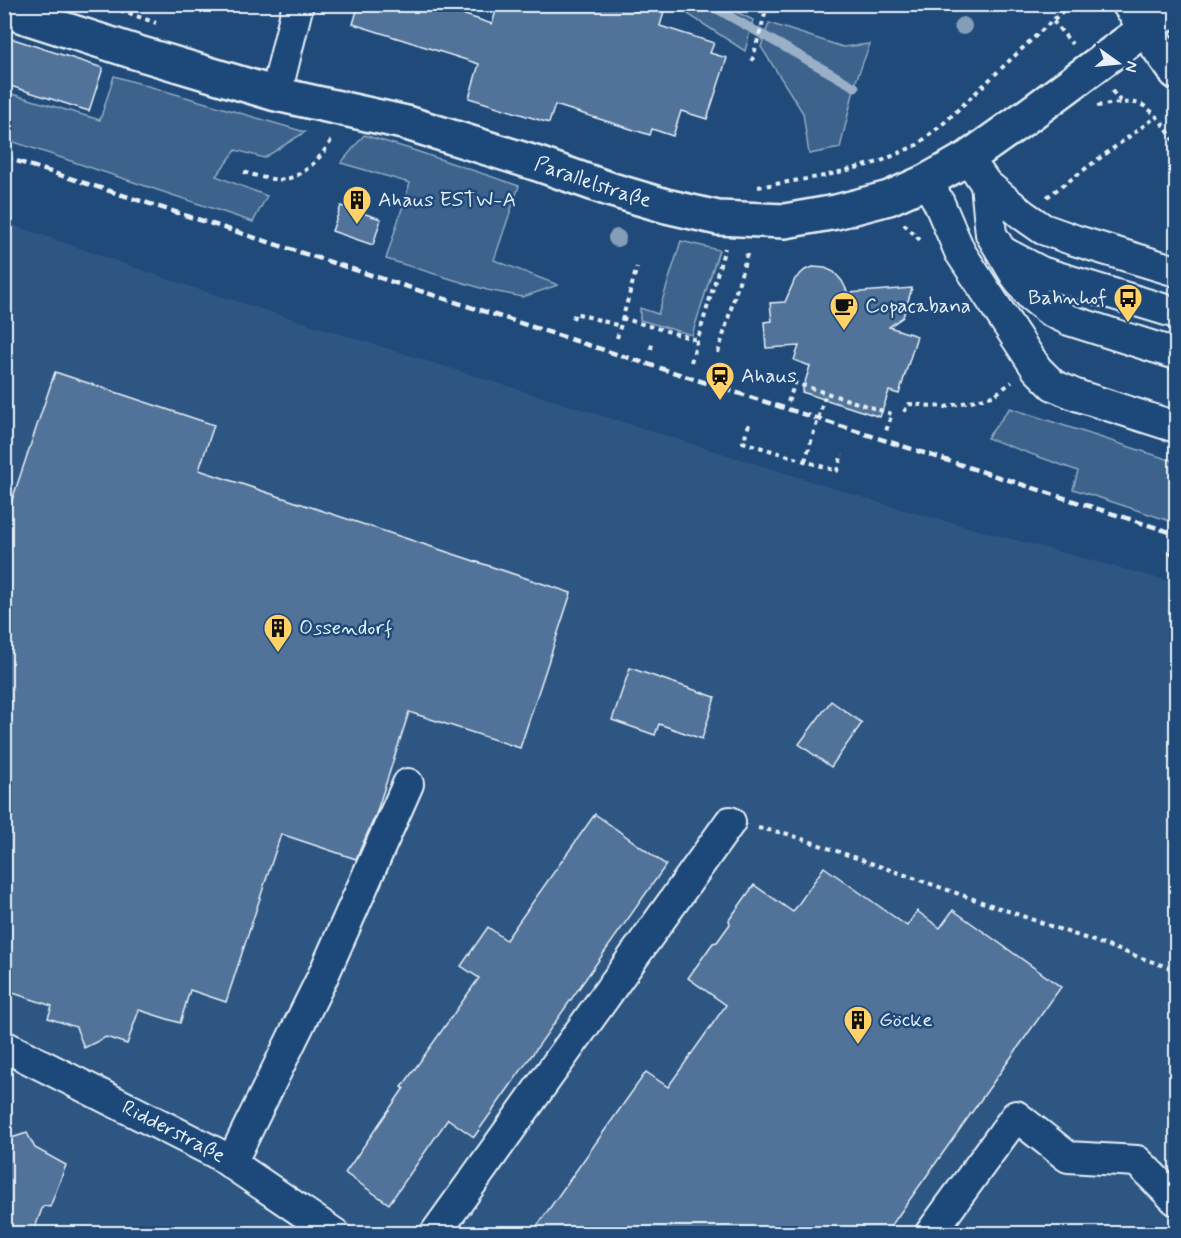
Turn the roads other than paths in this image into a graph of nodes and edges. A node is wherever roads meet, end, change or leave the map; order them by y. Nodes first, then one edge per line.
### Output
1 (298, 4) edge
2 (1176, 6) edge
3 (4, 10) edge
4 (1136, 16) edge
5 (1176, 72) edge
6 (276, 94) junction
7 (968, 158) junction
8 (927, 182) junction
9 (986, 184) junction
10 (1001, 250) junction
11 (1176, 271) edge
12 (1176, 314) edge
13 (1176, 354) edge
14 (1176, 427) edge
15 (408, 784) dead end
16 (730, 822) road end
17 (4, 1046) edge
18 (231, 1163) junction
19 (1176, 1200) edge
20 (335, 1233) edge
21 (435, 1233) edge
22 (930, 1233) edge

1 - 6 street
2 - 4 main road, Parallelstraße
3 - 6 main road, Parallelstraße
4 - 5 main road
4 - 7 main road, Parallelstraße
6 - 8 main road, Parallelstraße
7 - 8 main road, Parallelstraße
7 - 9 street
8 - 14 street
9 - 10 street
9 - 11 street
10 - 12 street
10 - 13 street
15 - 18 street
16 - 21 street
17 - 18 street, Ridderstraße
18 - 20 street, Ridderstraße
19 - 22 street

